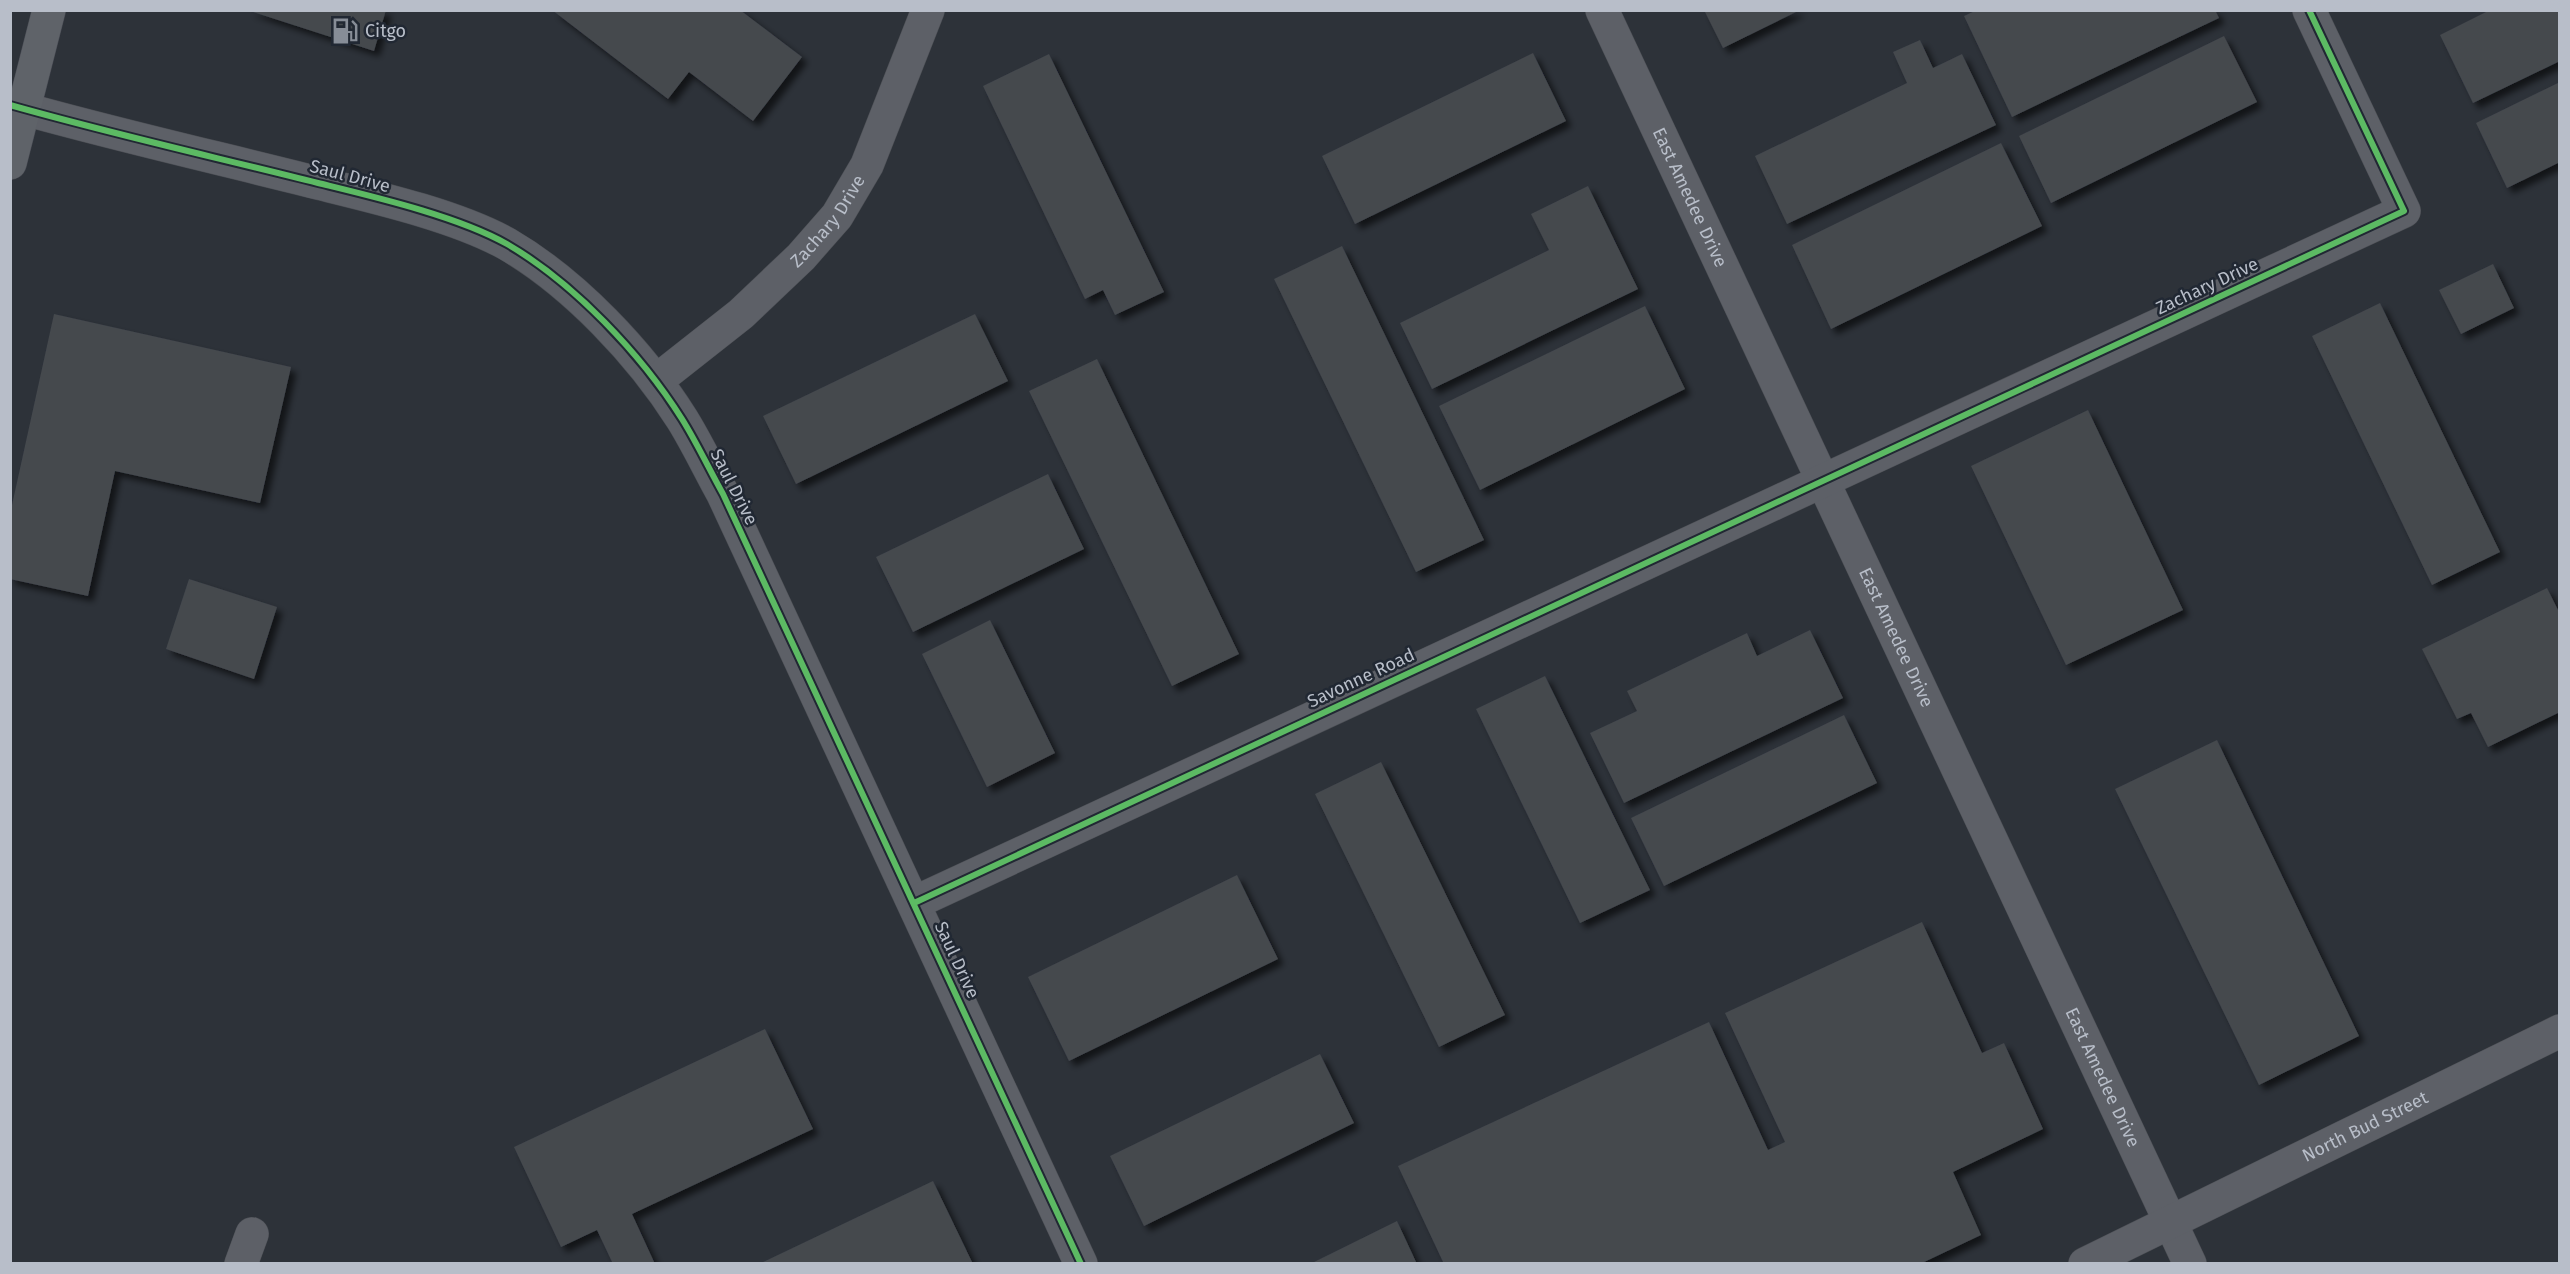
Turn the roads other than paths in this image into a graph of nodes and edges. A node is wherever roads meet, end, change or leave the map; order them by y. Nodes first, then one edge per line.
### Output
1 (49, 10) edge
2 (928, 10) edge
3 (1602, 10) edge
4 (2309, 10) edge
5 (18, 107) edge
6 (10, 163) edge
7 (656, 381) junction
8 (1821, 480) junction
9 (914, 903) junction
10 (2559, 1031) edge
11 (2170, 1222) junction
12 (1082, 1263) edge
13 (2085, 1263) edge
14 (2190, 1263) edge

1 - 5 main road
2 - 7 street, Zachary Drive
3 - 8 street, East Amedee Drive
4 - 8 street, Zachary Drive
5 - 6 main road
5 - 7 street, Saul Drive
7 - 9 street, Saul Drive
8 - 9 street, Savonne Road
8 - 11 street, East Amedee Drive
9 - 12 street, Saul Drive
10 - 11 street, North Bud Street
11 - 13 street, North Bud Street
11 - 14 street, East Amedee Drive

